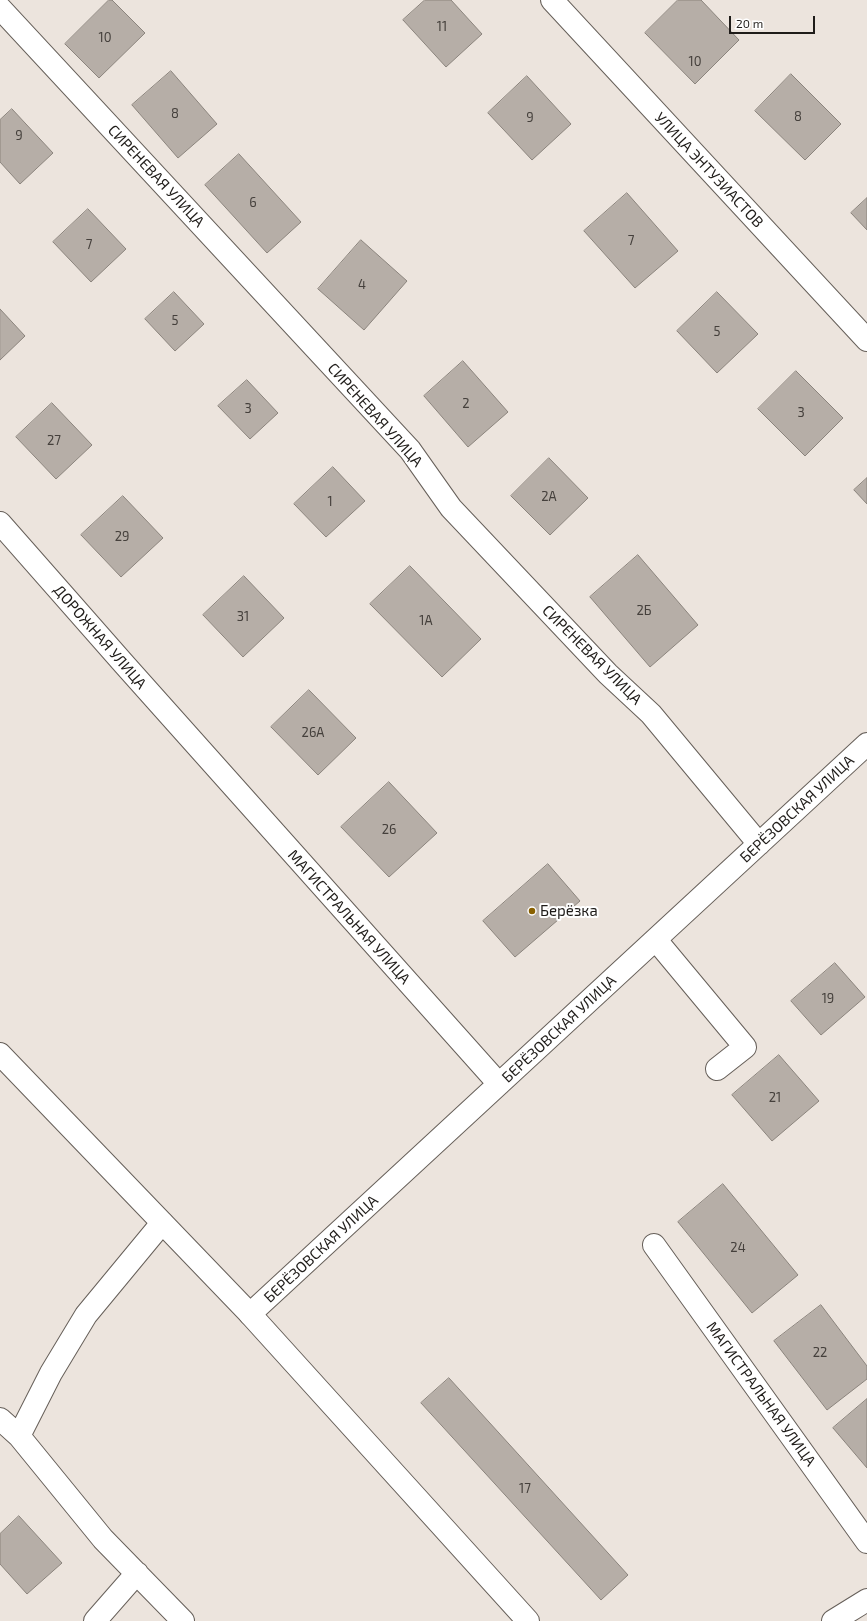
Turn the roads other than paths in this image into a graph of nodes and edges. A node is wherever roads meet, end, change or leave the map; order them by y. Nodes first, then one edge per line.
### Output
1 (552, 0) edge
2 (6, 7) edge
3 (867, 340) edge
4 (0, 523) edge
5 (867, 744) edge
6 (200, 750) joint
7 (759, 844) junction
8 (656, 940) junction
9 (0, 1054) edge
10 (717, 1069) dead end
11 (499, 1084) junction
12 (162, 1223) junction
13 (654, 1245) dead end
14 (250, 1314) junction
15 (0, 1419) edge
16 (19, 1436) junction
17 (867, 1542) edge
18 (137, 1574) junction
19 (867, 1600) edge
20 (95, 1621) edge
21 (183, 1621) edge
22 (528, 1621) edge
23 (833, 1621) edge

1 - 3 street, УЛИЦА ЭНТУЗИАСТОВ
2 - 7 street, СИРЕНЕВАЯ УЛИЦА
4 - 6 street, ДОРОЖНАЯ УЛИЦА
5 - 7 street, БЕРЁЗОВСКАЯ УЛИЦА
6 - 11 street, МАГИСТРАЛЬНАЯ УЛИЦА
7 - 8 street, БЕРЁЗОВСКАЯ УЛИЦА
8 - 10 street
8 - 11 street, БЕРЁЗОВСКАЯ УЛИЦА
9 - 12 street
11 - 14 street, БЕРЁЗОВСКАЯ УЛИЦА
12 - 14 street
12 - 16 street
13 - 17 street, МАГИСТРАЛЬНАЯ УЛИЦА
14 - 22 street
15 - 16 street
16 - 18 street
18 - 20 street
18 - 21 street
19 - 23 street

